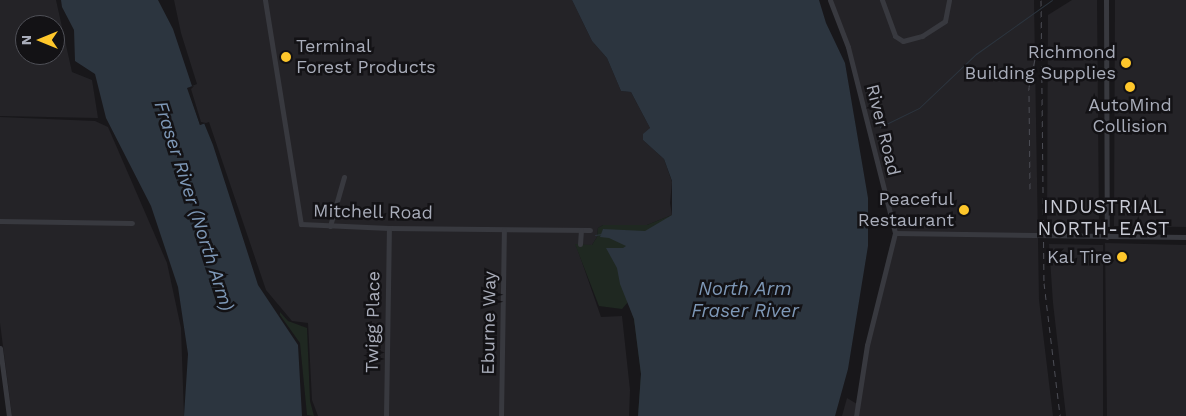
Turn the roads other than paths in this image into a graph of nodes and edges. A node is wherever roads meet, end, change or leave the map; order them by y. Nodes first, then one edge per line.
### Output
1 (266, 0) edge
2 (830, 0) edge
3 (882, 0) edge
4 (950, 0) edge
5 (1106, 0) edge
6 (344, 177) dead end
7 (0, 221) edge
8 (132, 223) dead end
9 (330, 226) junction
10 (389, 228) junction
11 (504, 230) junction
12 (580, 230) junction
13 (590, 230) dead end
14 (895, 233) junction
15 (1108, 237) junction
16 (1186, 237) edge
17 (580, 244) dead end
18 (0, 348) edge
19 (1, 369) edge
20 (9, 416) edge
21 (386, 416) edge
22 (501, 416) edge
23 (856, 416) edge

1 - 9 street, Mitchell Road
2 - 14 street, River Road
3 - 4 street
5 - 15 street
6 - 9 street
7 - 8 street
9 - 10 street, Mitchell Road
10 - 11 street, Mitchell Road
10 - 21 street, Twigg Place
11 - 12 street, Mitchell Road
11 - 22 street, Eburne Way
12 - 13 street, Mitchell Road
12 - 17 street
14 - 15 street
14 - 23 street, River Road
15 - 16 street
18 - 19 street
19 - 20 street

